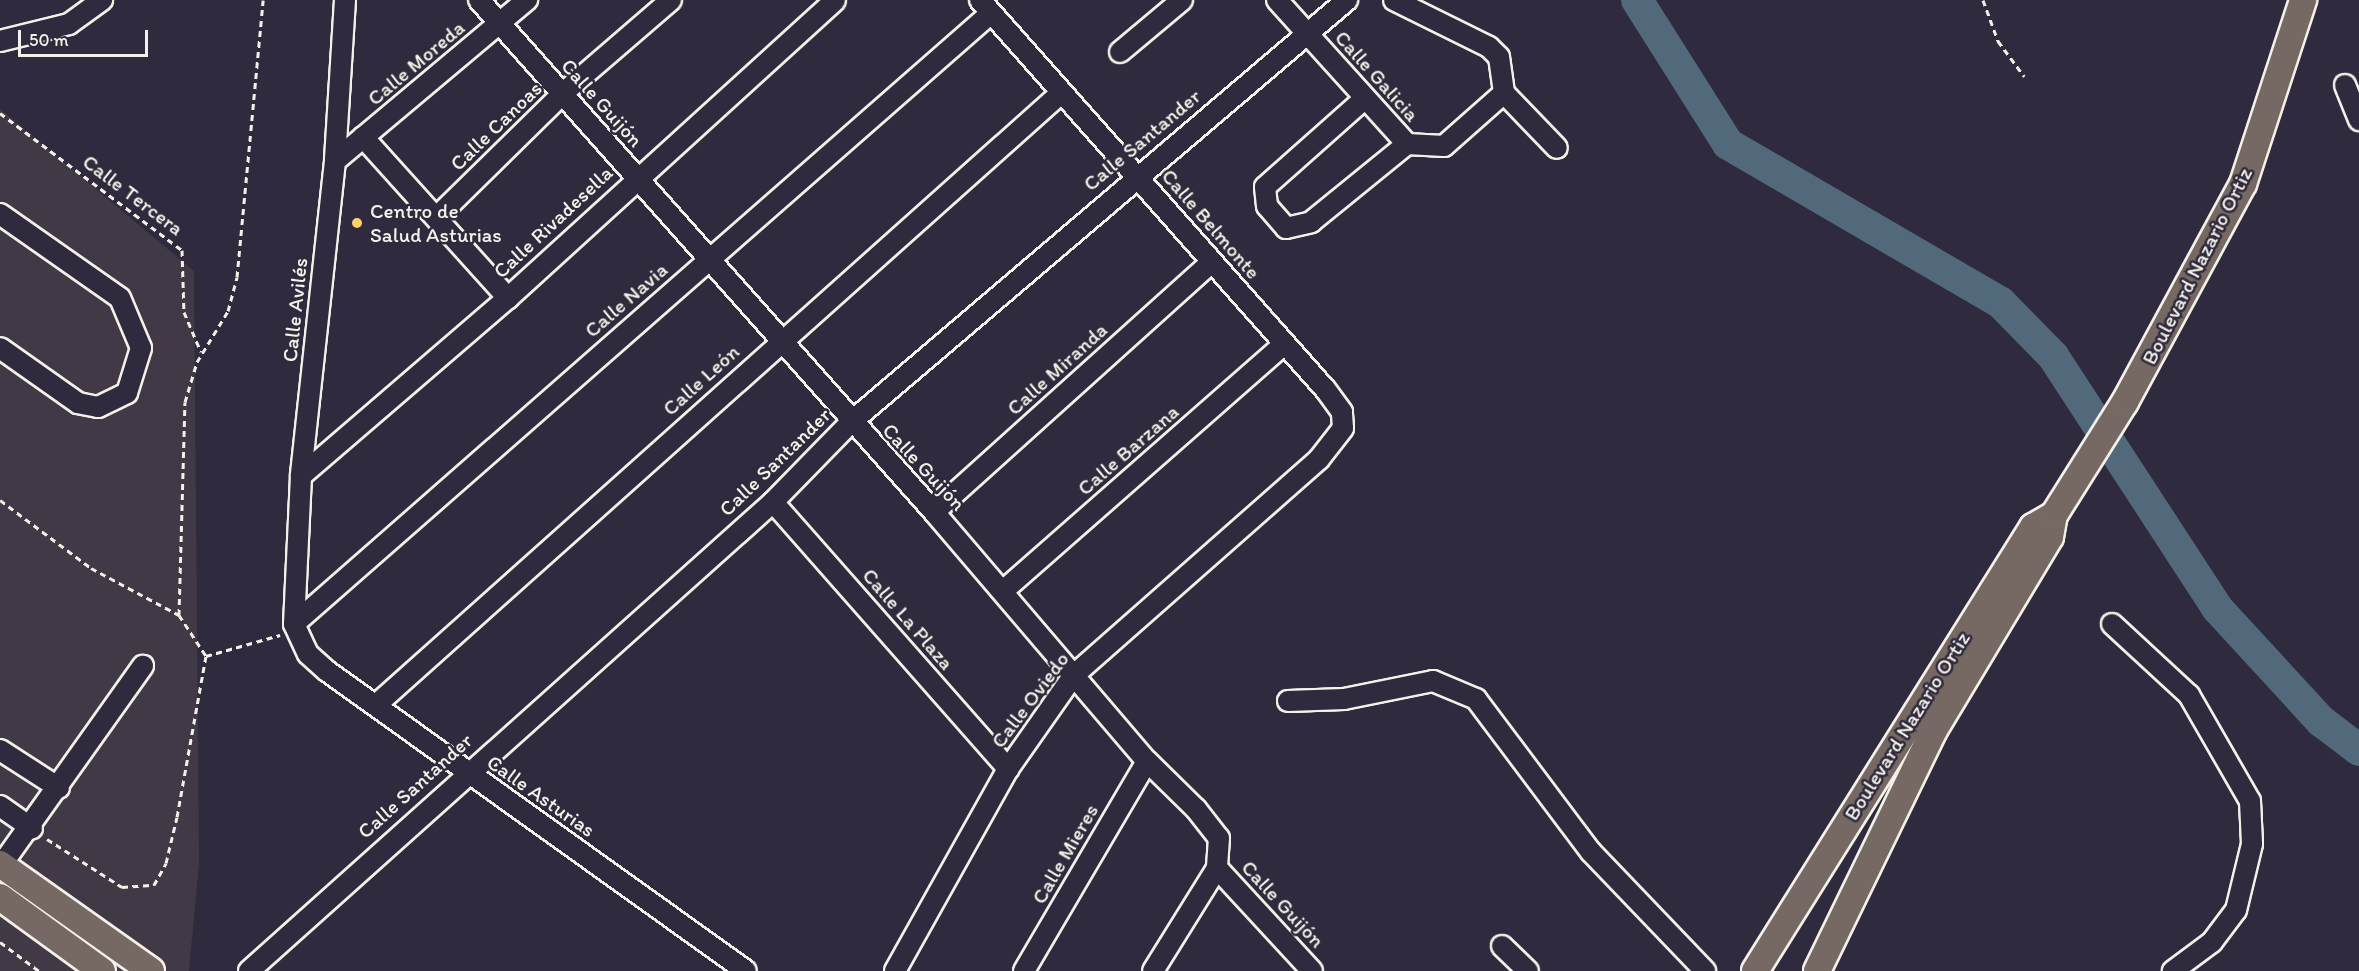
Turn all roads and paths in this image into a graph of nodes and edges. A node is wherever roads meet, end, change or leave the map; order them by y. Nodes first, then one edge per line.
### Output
1 (102, 0) edge
2 (263, 0) edge
3 (345, 0) edge
4 (479, 0) edge
5 (527, 0) edge
6 (671, 0) edge
7 (835, 0) edge
8 (1182, 0) edge
9 (1277, 0) edge
10 (1347, 0) edge
11 (1394, 0) edge
12 (1983, 0) edge
13 (2303, 0) edge
14 (986, 6) edge
15 (499, 24) junction
16 (1307, 34) junction
17 (0, 41) edge
18 (1120, 52) dead end
19 (2024, 76) dead end
20 (2345, 85) dead end
21 (1061, 93) junction
22 (1504, 93) junction
23 (562, 94) junction
24 (1363, 100) junction
25 (0, 113) edge
26 (2359, 120) edge
27 (363, 137) junction
28 (1407, 144) junction
29 (1557, 148) dead end
30 (335, 161) junction
31 (1136, 175) junction
32 (637, 177) junction
33 (0, 214) edge
34 (437, 217) junction
35 (708, 261) junction
36 (1212, 262) junction
37 (508, 298) junction
38 (779, 342) junction
39 (1284, 344) junction
40 (0, 348) edge
41 (201, 352) junction
42 (850, 423) junction
43 (1319, 459) joint
44 (301, 476) junction
45 (0, 500) edge
46 (773, 502) junction
47 (934, 512) junction
48 (2054, 515) junction
49 (1004, 591) junction
50 (179, 615) junction
51 (294, 624) junction
52 (2112, 624) dead end
53 (206, 656) junction
54 (143, 666) dead end
55 (1073, 676) junction
56 (1288, 701) dead end
57 (376, 705) junction
58 (0, 750) edge
59 (1147, 761) junction
60 (1008, 769) junction
61 (466, 772) junction
62 (59, 788) junction
63 (0, 806) edge
64 (32, 828) junction
65 (1, 865) edge
66 (1217, 868) junction
67 (0, 897) edge
68 (0, 942) edge
69 (1502, 946) dead end
70 (1770, 947) junction
71 (86, 966) edge
72 (1310, 970) edge
73 (39, 971) edge
74 (151, 971) edge
75 (249, 971) edge
76 (746, 971) edge
77 (895, 971) edge
78 (1024, 971) edge
79 (1153, 971) edge
80 (1528, 971) edge
81 (1705, 971) edge
82 (1755, 971) edge
83 (1760, 971) edge
84 (1817, 971) edge
85 (2173, 971) edge

1 - 17 street
2 - 41 path
3 - 30 street, Calle Avilés
4 - 15 street, Calle Guijón
5 - 15 street, Calle Moreda
6 - 23 street, Calle Canoas
7 - 32 street, Calle Rivadesella
8 - 18 street
9 - 16 street, Calle Galicia
10 - 16 street, Calle Santander
11 - 22 street
12 - 19 path
13 - 48 main road, Boulevard Nazario Ortiz
14 - 21 street, Calle Belmonte
14 - 35 street, Calle Navia
15 - 23 street, Calle Guijón
15 - 27 street, Calle Moreda
16 - 24 street, Calle Galicia
16 - 31 street, Calle Santander
20 - 26 street
21 - 31 street, Calle Belmonte
21 - 38 street, Calle León
22 - 28 street, Calle Galicia
22 - 29 street
23 - 32 street, Calle Guijón
23 - 34 street, Calle Canoas
24 - 28 street, Calle Galicia
24 - 28 street
25 - 41 path, Calle Tercera
27 - 30 street, Calle Moreda
27 - 34 street
30 - 44 street, Calle Avilés
31 - 36 street, Calle Belmonte
31 - 42 street, Calle Santander
32 - 35 street, Calle Guijón
32 - 37 street, Calle Rivadesella
33 - 40 street
34 - 37 street
35 - 38 street, Calle Guijón
35 - 51 street, Calle Navia
36 - 39 street, Calle Belmonte
36 - 47 street, Calle Miranda
37 - 44 street, Calle Rivadesella
38 - 42 street, Calle Guijón
38 - 57 street, Calle León
39 - 43 street, Calle Belmonte
39 - 49 street, Calle Barzana
41 - 50 path
42 - 46 street, Calle Santander
42 - 47 street, Calle Guijón
43 - 55 street, Calle Oviedo
44 - 51 street, Calle Avilés
45 - 50 path
46 - 60 street, Calle La Plaza
46 - 61 street, Calle Santander
47 - 49 street, Calle Guijón
48 - 70 main road, Boulevard Nazario Ortiz
48 - 84 main road, Boulevard Nazario Ortiz
49 - 55 street, Calle Guijón
50 - 53 path
51 - 53 path
51 - 57 street, Calle Asturias
52 - 85 street
53 - 64 path
54 - 62 street
55 - 59 street, Calle Guijón
55 - 60 street, Calle Oviedo
56 - 81 street
57 - 61 street, Calle Asturias
58 - 62 street
59 - 66 street, Calle Guijón
59 - 78 street, Calle Mieres
60 - 77 street, Calle Oviedo
61 - 75 street, Calle Santander
61 - 76 street, Calle Asturias
62 - 64 street
63 - 64 street
64 - 65 street
65 - 74 main road
66 - 72 street, Calle Guijón
66 - 79 street
67 - 71 main road
68 - 73 path
69 - 80 street
70 - 82 main road, Boulevard Nazario Ortiz
70 - 83 main road, Boulevard Nazario Ortiz

